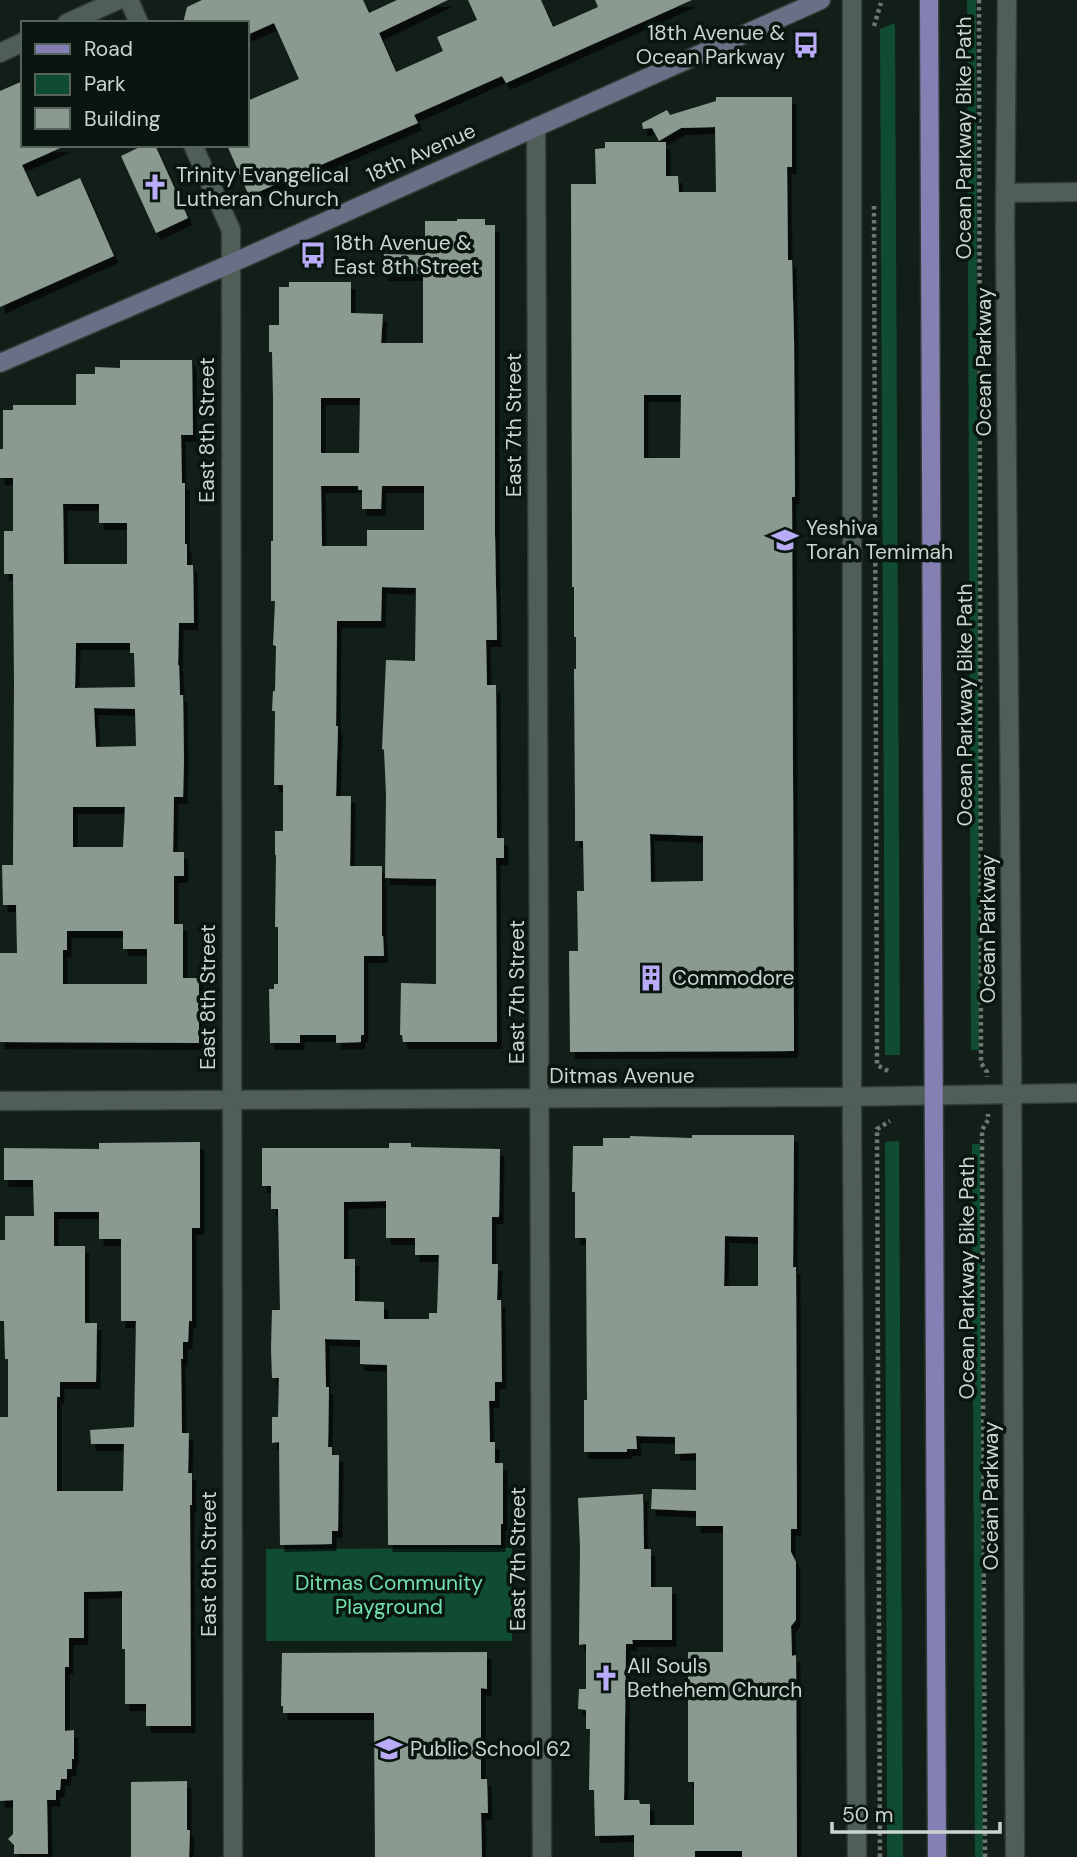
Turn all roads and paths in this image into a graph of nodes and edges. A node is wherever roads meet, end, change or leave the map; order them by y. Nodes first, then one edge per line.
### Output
1 (118, 0) edge
2 (129, 0) edge
3 (821, 0) edge
4 (852, 0) edge
5 (929, 0) edge
6 (979, 0) edge
7 (1007, 0) edge
8 (881, 4) dead end
9 (71, 21) edge
10 (138, 21) edge
11 (874, 36) dead end
12 (21, 44) edge
13 (0, 52) edge
14 (536, 127) junction
15 (194, 147) edge
16 (1077, 192) edge
17 (1005, 193) junction
18 (874, 203) dead end
19 (230, 264) junction
20 (0, 363) edge
21 (888, 1071) dead end
22 (987, 1072) dead end
23 (1012, 1093) junction
24 (1077, 1093) edge
25 (933, 1095) junction
26 (852, 1097) junction
27 (540, 1099) junction
28 (231, 1100) junction
29 (0, 1101) edge
30 (988, 1119) dead end
31 (890, 1121) dead end
32 (233, 1857) edge
33 (542, 1857) edge
34 (857, 1857) edge
35 (880, 1857) edge
36 (937, 1857) edge
37 (985, 1857) edge
38 (1015, 1857) edge

1 - 9 street
2 - 10 street
3 - 14 street, 18th Avenue
4 - 26 street
5 - 25 main road
6 - 22 path, Ocean Parkway Bike Path
7 - 17 street, Ocean Parkway
8 - 11 path
12 - 13 street
14 - 19 street, 18th Avenue
14 - 27 street, East 7th Street
15 - 19 street, East 8th Street
16 - 17 street
17 - 23 street, Ocean Parkway
18 - 21 path
19 - 20 street, 18th Avenue
19 - 28 street, East 8th Street
23 - 24 street, Ditmas Avenue
23 - 25 street, Ditmas Avenue
23 - 38 street, Ocean Parkway
25 - 26 street, Ditmas Avenue
25 - 36 main road
26 - 27 street, Ditmas Avenue
26 - 34 street
27 - 28 street, Ditmas Avenue
27 - 33 street, East 7th Street
28 - 29 street, Ditmas Avenue
28 - 32 street, East 8th Street
30 - 37 path, Ocean Parkway Bike Path
31 - 35 path

